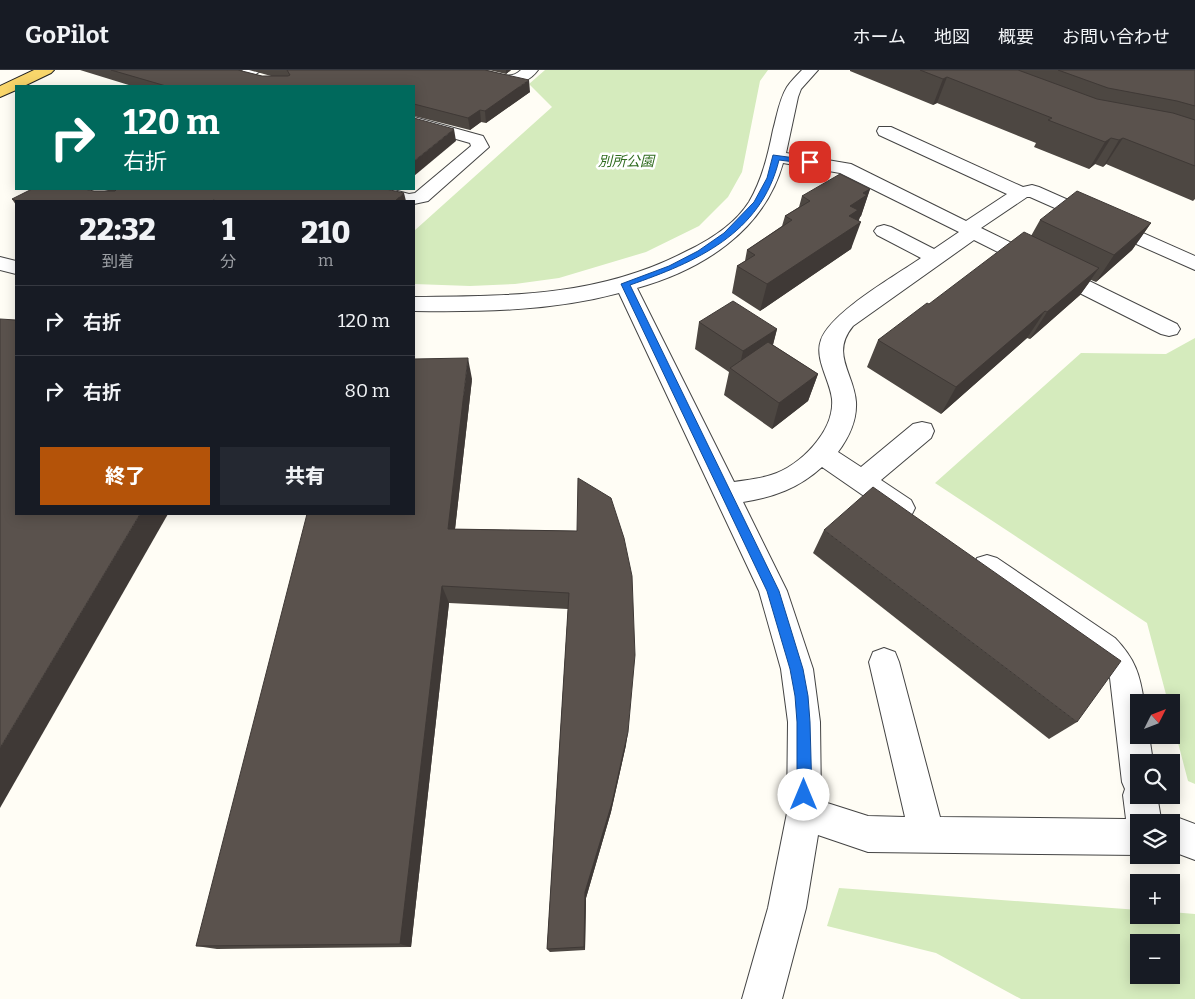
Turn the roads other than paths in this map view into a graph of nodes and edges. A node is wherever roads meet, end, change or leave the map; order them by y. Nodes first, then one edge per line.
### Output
1 (46, 70) edge
2 (464, 70) edge
3 (530, 70) edge
4 (810, 70) edge
5 (250, 73) edge
6 (268, 82) edge
7 (229, 85) edge
8 (0, 92) edge
9 (415, 122) edge
10 (885, 131) dead end
11 (776, 157) junction
12 (374, 190) edge
13 (1021, 192) junction
14 (408, 200) edge
15 (408, 200) edge
16 (970, 230) junction
17 (884, 231) dead end
18 (936, 258) junction
19 (0, 263) edge
20 (1195, 264) edge
21 (15, 268) edge
22 (625, 284) junction
23 (415, 304) edge
24 (1169, 329) dead end
25 (922, 431) dead end
26 (822, 454) junction
27 (862, 481) junction
28 (727, 494) junction
29 (926, 525) edge
30 (967, 553) edge
31 (884, 662) dead end
32 (1135, 754) edge
33 (804, 813) junction
34 (1130, 823) edge
35 (926, 835) junction
36 (1180, 836) edge
37 (1195, 842) edge
38 (762, 999) edge

1 - 8 main road
2 - 3 street
4 - 11 street
5 - 6 street
5 - 7 street
9 - 15 street
10 - 13 street
11 - 16 street
11 - 22 street
12 - 14 street
13 - 16 street
13 - 20 street
16 - 18 street
16 - 24 street
17 - 18 street
18 - 26 street
19 - 21 street
22 - 23 street
22 - 28 street
25 - 27 street
26 - 27 street
26 - 28 street
27 - 29 street
28 - 33 street
30 - 32 street
31 - 35 street
33 - 35 street
33 - 38 street
34 - 35 street
36 - 37 street

